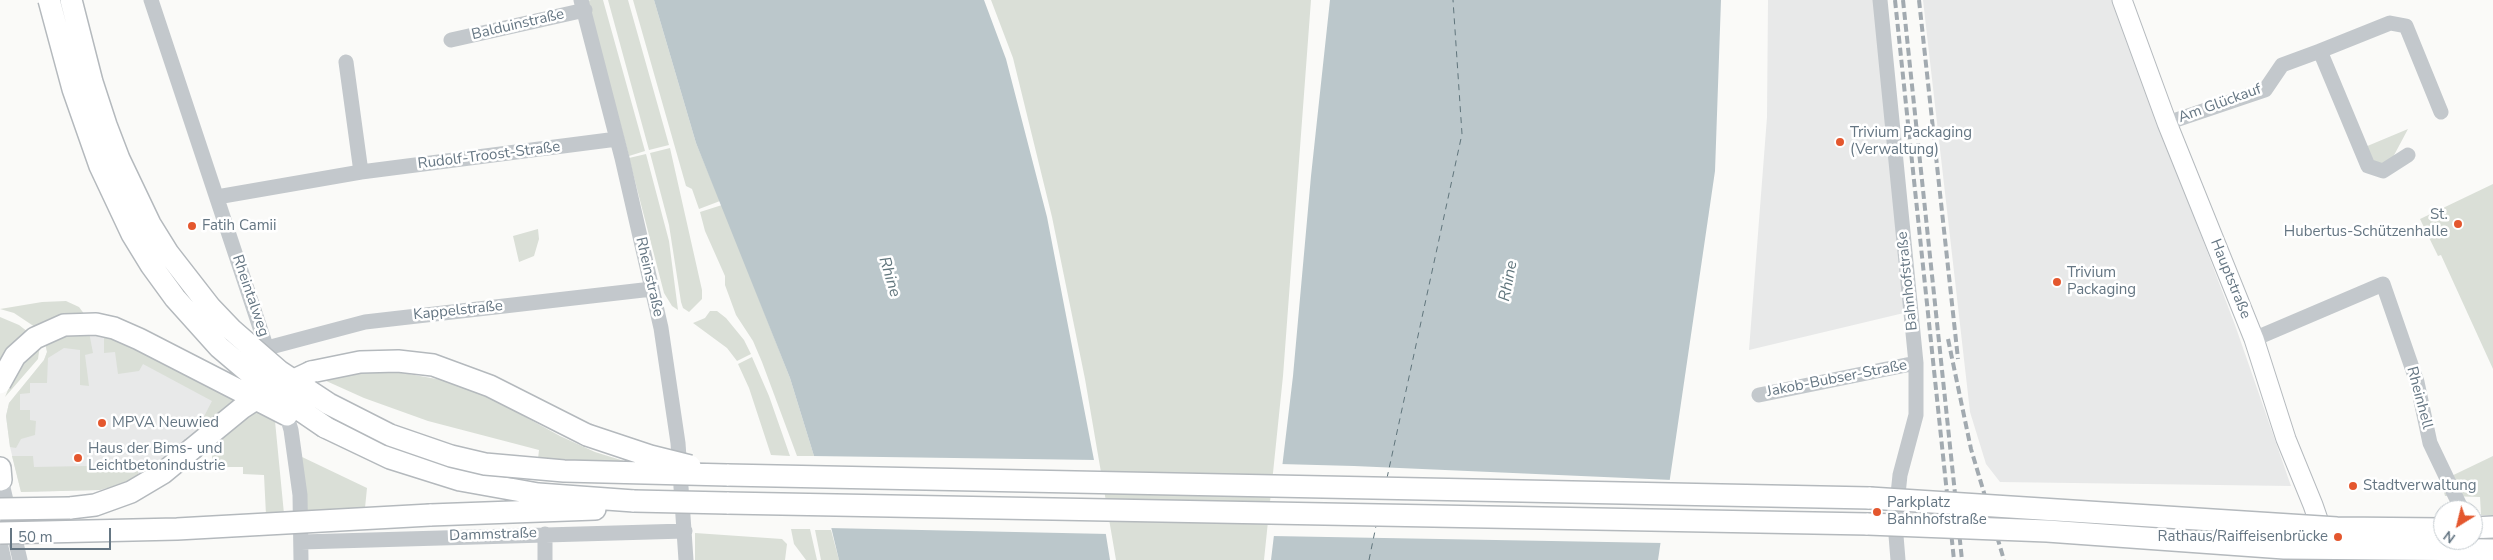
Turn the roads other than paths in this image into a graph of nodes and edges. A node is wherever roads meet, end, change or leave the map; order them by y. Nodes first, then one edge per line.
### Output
1 (49, 0) edge
2 (71, 0) edge
3 (151, 0) edge
4 (1880, 0) edge
5 (2122, 0) edge
6 (583, 5) edge
7 (451, 40) dead end
8 (2320, 51) junction
9 (346, 62) dead end
10 (2442, 112) dead end
11 (2167, 123) junction
12 (617, 139) junction
13 (2408, 156) dead end
14 (361, 172) junction
15 (217, 197) junction
16 (652, 289) junction
17 (2254, 339) junction
18 (267, 348) junction
19 (1916, 363) junction
20 (0, 383) edge
21 (1759, 395) dead end
22 (326, 427) junction
23 (0, 474) edge
24 (727, 475) junction
25 (2457, 500) edge
26 (634, 501) junction
27 (0, 509) edge
28 (2433, 529) edge
29 (686, 531) junction
30 (546, 534) junction
31 (301, 542) junction
32 (1, 546) edge
33 (2493, 550) edge
34 (18, 553) edge
35 (301, 560) edge
36 (545, 560) edge
37 (686, 560) edge
38 (1898, 560) edge
39 (2332, 560) edge

1 - 22 highway, bridge
2 - 24 highway, bridge
3 - 15 street, Rheintalweg
4 - 19 street, Bahnhofstraße
5 - 11 main road, Hauptstraße
6 - 7 street, Balduinstraße
6 - 12 street, Rheinstraße
8 - 10 street, Am Glückauf
8 - 11 street, Am Glückauf
8 - 13 street
9 - 14 street
11 - 17 main road, Hauptstraße
12 - 14 street, Rudolf-Troost-Straße
12 - 16 street, Rheinstraße
14 - 15 street, Rudolf-Troost-Straße
15 - 18 street, Rheintalweg
16 - 18 street, Kappelstraße
16 - 29 street, Rheinstraße
17 - 25 street, Rheinhell
17 - 39 main road, Hauptstraße
18 - 31 street, Rheintalweg
19 - 21 street, Jakob-Bubser-Straße
19 - 38 street, Bahnhofstraße
20 - 22 highway, bridge
22 - 26 highway
23 - 34 street
24 - 27 highway, bridge
24 - 28 highway, bridge
26 - 32 highway, bridge
26 - 33 highway, bridge
29 - 30 street, Dammstraße
29 - 37 street, Rheinstraße
30 - 31 street, Dammstraße
30 - 36 street
31 - 35 street, Rheintalweg

